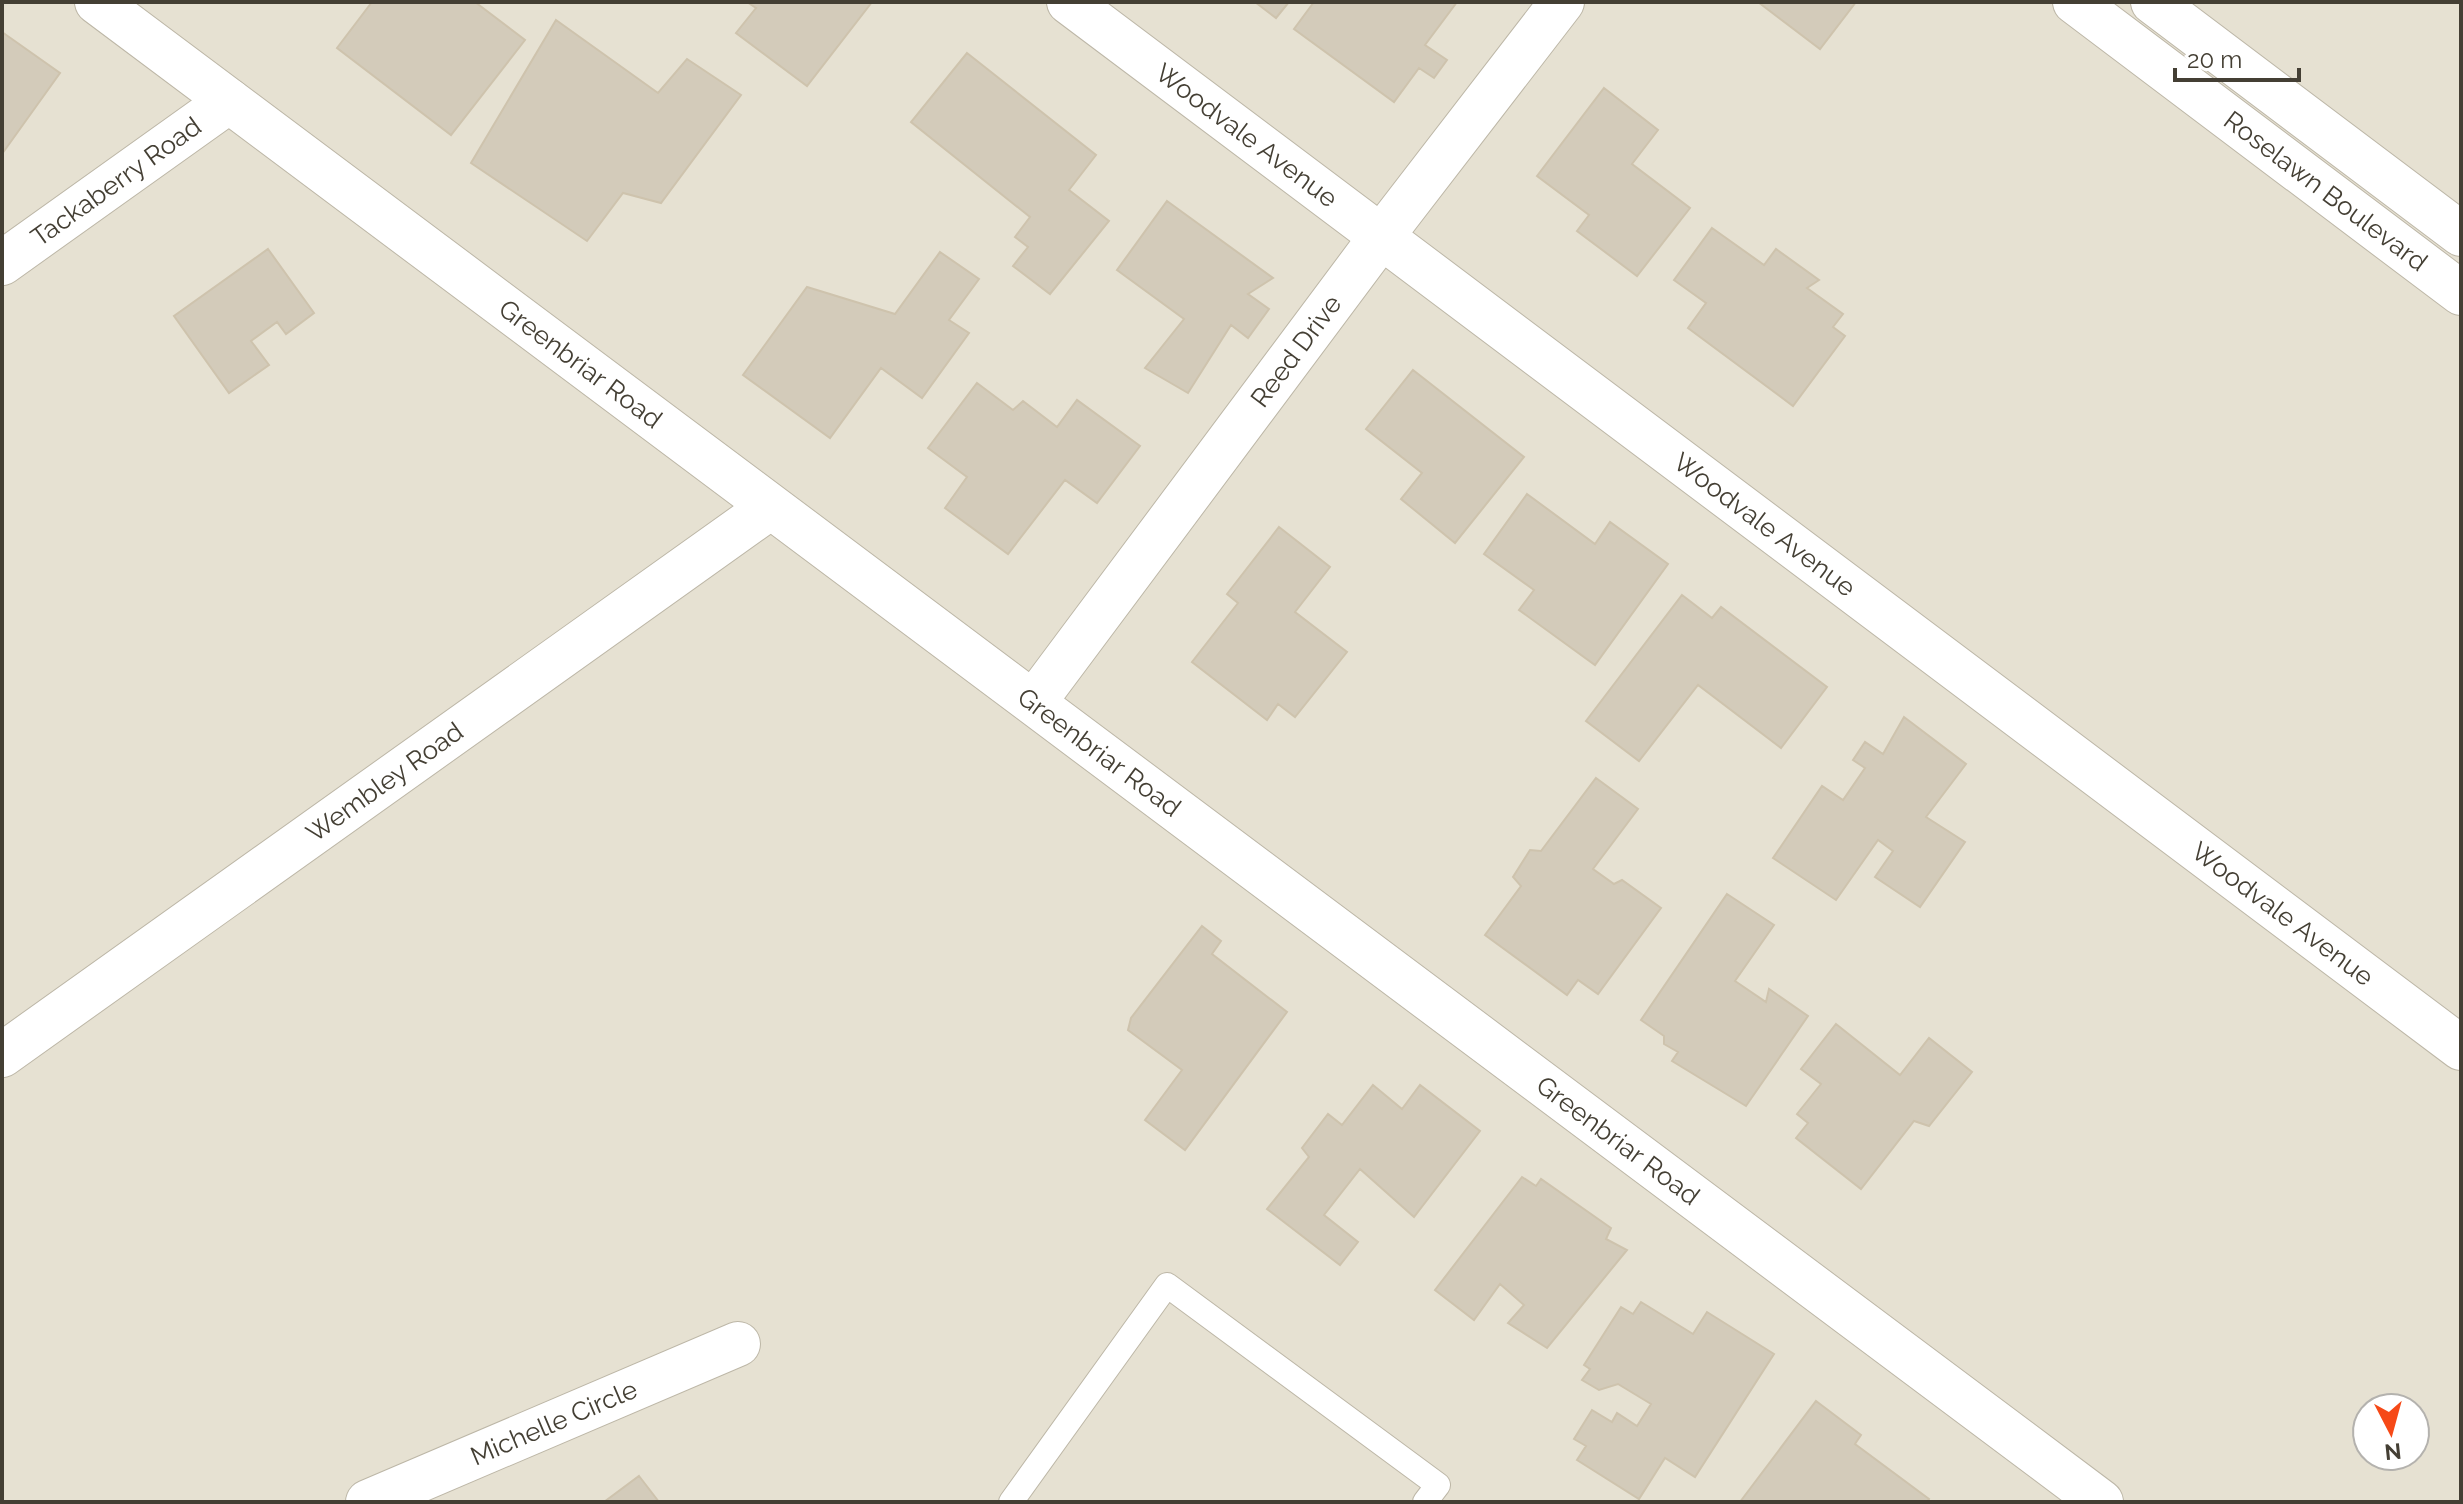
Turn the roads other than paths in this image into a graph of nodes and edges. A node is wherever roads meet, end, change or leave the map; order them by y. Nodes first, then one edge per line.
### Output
1 (97, 2) edge
2 (1069, 2) edge
3 (1562, 2) edge
4 (2075, 2) edge
5 (2161, 8) edge
6 (2140, 51) junction
7 (229, 101) junction
8 (2461, 234) edge
9 (1381, 237) junction
10 (2, 263) edge
11 (2461, 293) edge
12 (769, 508) junction
13 (1034, 702) junction
14 (2461, 1048) edge
15 (2, 1055) edge
16 (738, 1344) dead end
17 (368, 1502) edge
18 (1011, 1502) edge
19 (1425, 1502) edge
20 (2101, 1502) edge

1 - 7 street, Greenbriar Road
2 - 9 street, Woodvale Avenue
3 - 9 street, Reed Drive
4 - 6 street, Roselawn Boulevard
5 - 6 street
5 - 8 street, Roselawn Boulevard
6 - 11 street, Roselawn Boulevard
7 - 10 street, Tackaberry Road
7 - 12 street, Greenbriar Road
9 - 13 street, Reed Drive
9 - 14 street, Woodvale Avenue
12 - 13 street, Greenbriar Road
12 - 15 street, Wembley Road
13 - 20 street, Greenbriar Road
16 - 17 street, Michelle Circle
18 - 19 lane

